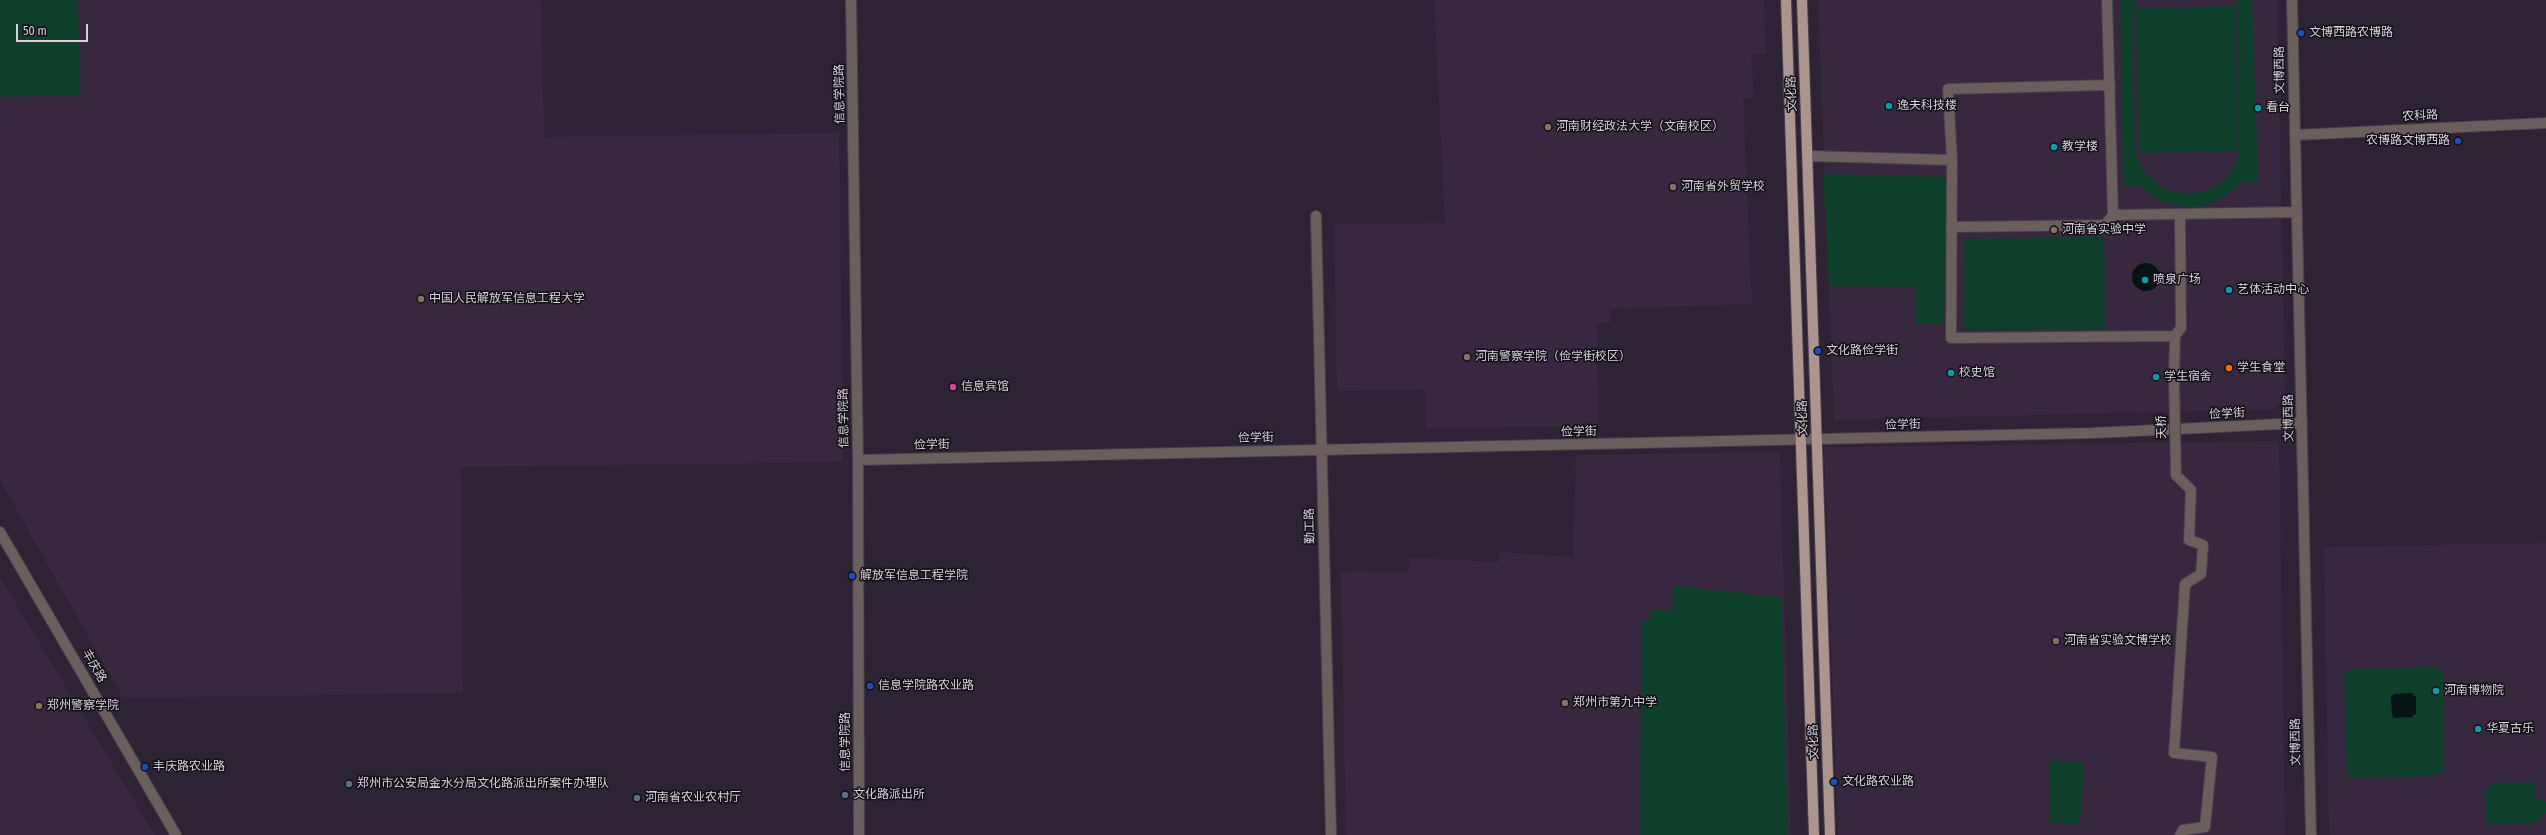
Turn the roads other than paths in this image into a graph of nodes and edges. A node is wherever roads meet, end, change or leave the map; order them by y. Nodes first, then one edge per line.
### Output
1 (851, 0) edge
2 (1786, 0) edge
3 (1802, 0) edge
4 (2108, 0) edge
5 (2292, 0) edge
6 (2110, 85) junction
7 (2546, 123) edge
8 (2295, 135) junction
9 (1808, 156) junction
10 (1952, 160) junction
11 (2297, 212) junction
12 (2180, 214) junction
13 (2114, 215) junction
14 (1316, 216) dead end
15 (1951, 227) junction
16 (2175, 336) junction
17 (2302, 423) junction
18 (1817, 439) junction
19 (1801, 440) junction
20 (1321, 450) junction
21 (858, 460) junction
22 (0, 532) edge
23 (176, 835) edge
24 (860, 835) edge
25 (1331, 835) edge
26 (1814, 835) edge
27 (1830, 835) edge
28 (2180, 835) edge
29 (2311, 835) edge

1 - 21 street, 信息学院路
2 - 19 main road, 文化路
3 - 9 main road, 文化路
4 - 6 street
5 - 8 street, 文博西路
6 - 10 street
6 - 13 street
7 - 8 street, 农科路
8 - 11 street, 文博西路
9 - 10 street
9 - 18 main road, 文化路
10 - 15 street
11 - 12 street
11 - 17 street, 文博西路
12 - 13 street
12 - 16 street, 天桥
13 - 15 street
14 - 20 street, 勤工路
15 - 16 street
16 - 28 street, 天桥, bridge
17 - 18 street, 俭学街
17 - 29 street, 文博西路
18 - 19 street, 俭学街
18 - 27 main road, 文化路
19 - 20 street, 俭学街
19 - 26 main road, 文化路
20 - 21 street, 俭学街
20 - 25 street, 勤工路
21 - 24 street, 信息学院路
22 - 23 street, 丰庆路

